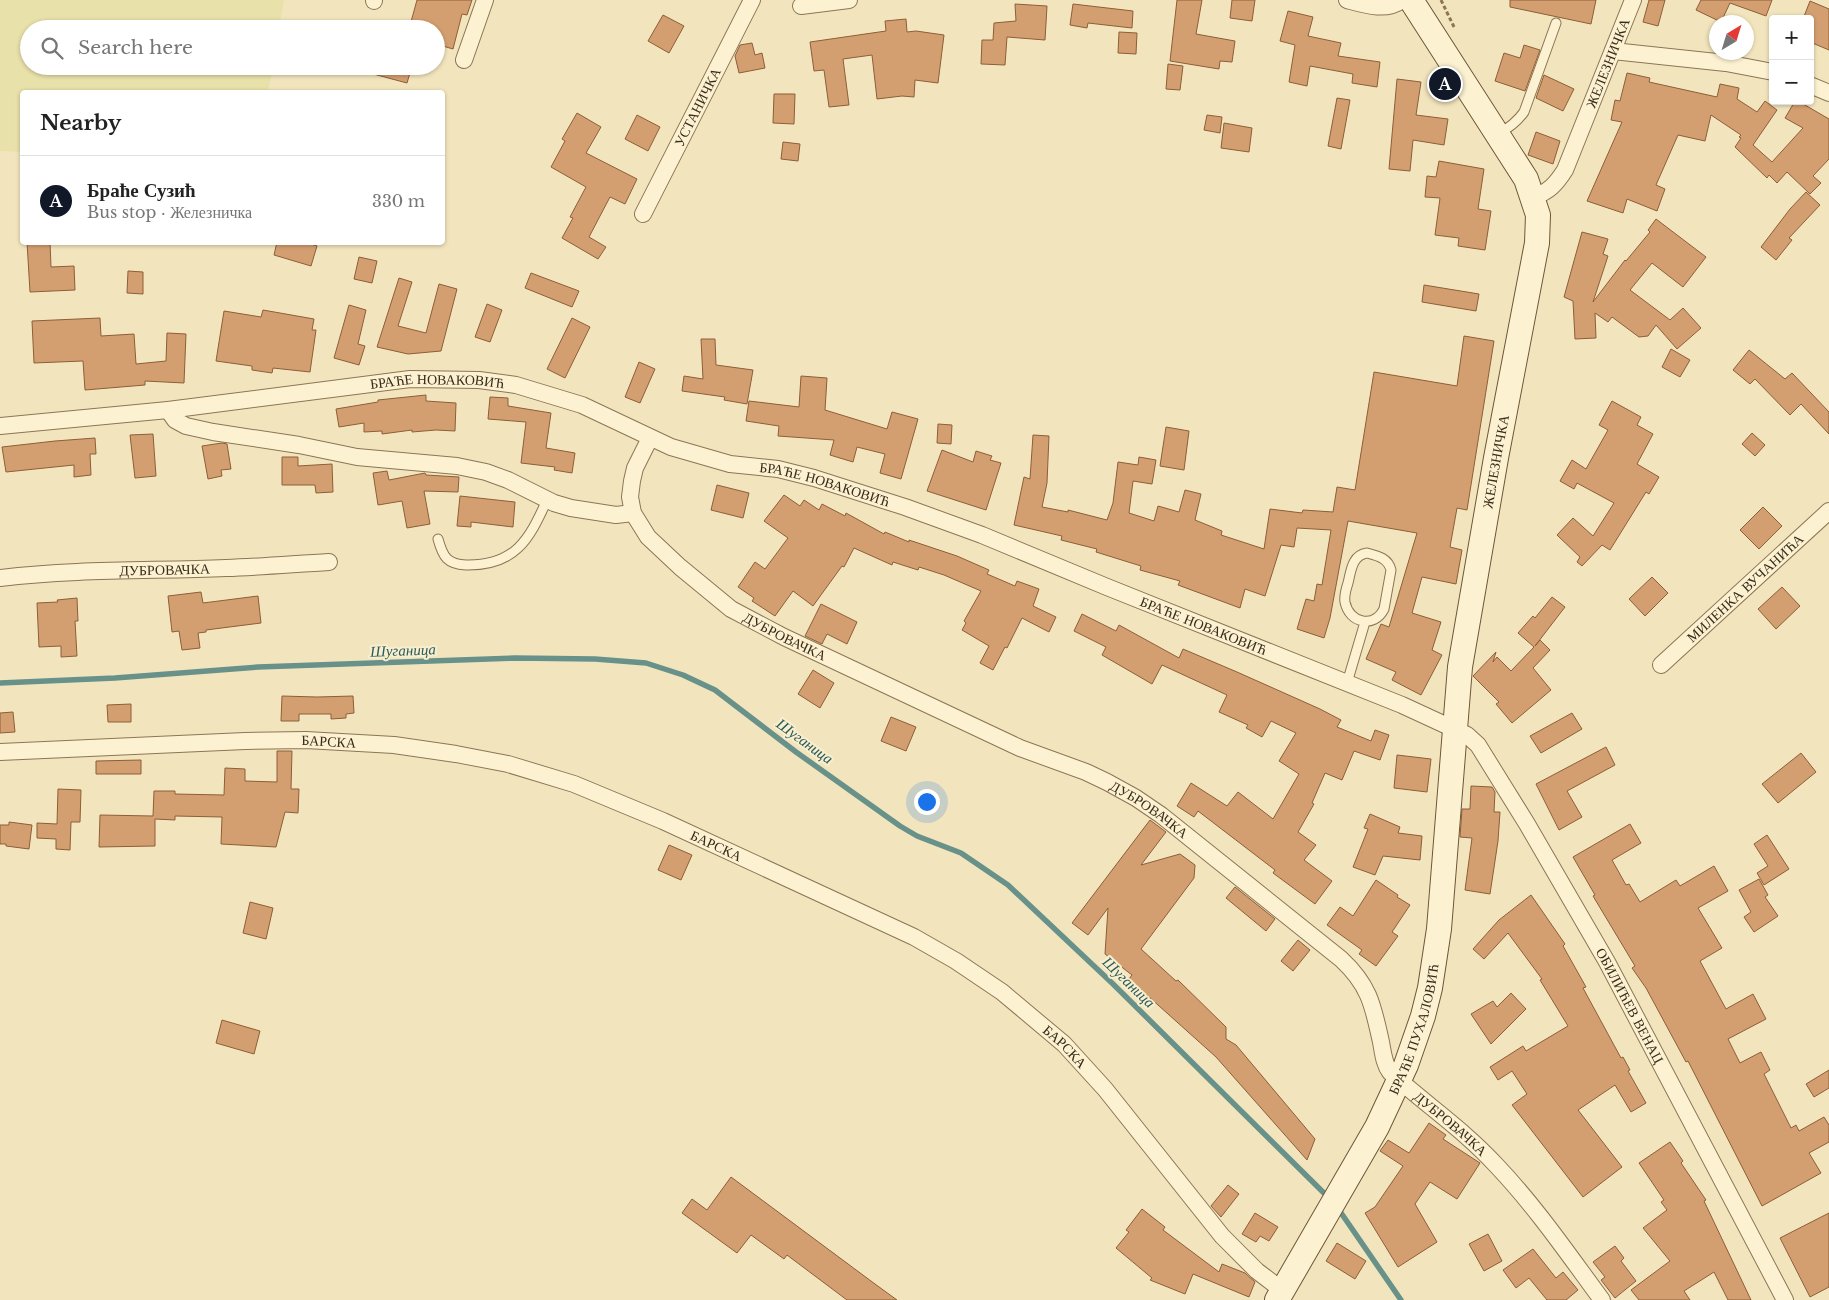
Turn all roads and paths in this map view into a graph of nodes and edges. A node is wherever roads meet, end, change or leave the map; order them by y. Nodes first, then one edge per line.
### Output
1 (485, 0) edge
2 (752, 0) edge
3 (849, 0) edge
4 (1347, 0) edge
5 (1402, 0) edge
6 (1411, 0) edge
7 (1634, 0) edge
8 (801, 6) dead end
9 (1556, 23) dead end
10 (1613, 51) junction
11 (464, 60) dead end
12 (1769, 71) edge
13 (1814, 87) edge
14 (1829, 93) edge
15 (1498, 134) junction
16 (1533, 197) junction
17 (643, 214) dead end
18 (168, 410) junction
19 (0, 426) edge
20 (650, 438) junction
21 (547, 500) junction
22 (1829, 511) edge
23 (633, 512) junction
24 (438, 539) dead end
25 (329, 562) dead end
26 (0, 578) edge
27 (1365, 622) junction
28 (1661, 665) dead end
29 (1347, 683) junction
30 (1454, 729) junction
31 (0, 752) edge
32 (1399, 1081) junction
33 (1279, 1295) edge
34 (1602, 1300) edge
35 (1784, 1300) edge

1 - 11 street
2 - 17 street, УСТАНИЧКА
3 - 8 street
4 - 5 street
6 - 15 main road, ЖЕЛЕЗНИЧКА
7 - 10 street, ЖЕЛЕЗНИЧКА
9 - 15 lane
10 - 12 street
10 - 16 street, ЖЕЛЕЗНИЧКА
13 - 14 street
15 - 16 main road, ЖЕЛЕЗНИЧКА
16 - 30 main road, ЖЕЛЕЗНИЧКА
18 - 19 street, БРАЋЕ НОВАКОВИЋ
18 - 20 street, БРАЋЕ НОВАКОВИЋ
18 - 21 street
20 - 23 street, ДУБРОВАЧКА
20 - 29 street, БРАЋЕ НОВАКОВИЋ
21 - 23 street
21 - 24 lane
22 - 28 street, МИЛЕНКА ВУЧАНИЋА
23 - 32 street, ДУБРОВАЧКА
25 - 26 street, ДУБРОВАЧКА
27 - 27 lane
27 - 29 lane
29 - 30 street, БРАЋЕ НОВАКОВИЋ
30 - 32 main road, БРАЋЕ ПУХАЛОВИЋ
30 - 35 street, ОБИЛИЋЕВ ВЕНАЦ
31 - 33 street, БАРСКА
32 - 33 main road, БРАЋЕ ПУХАЛОВИЋ
32 - 34 street, ДУБРОВАЧКА

